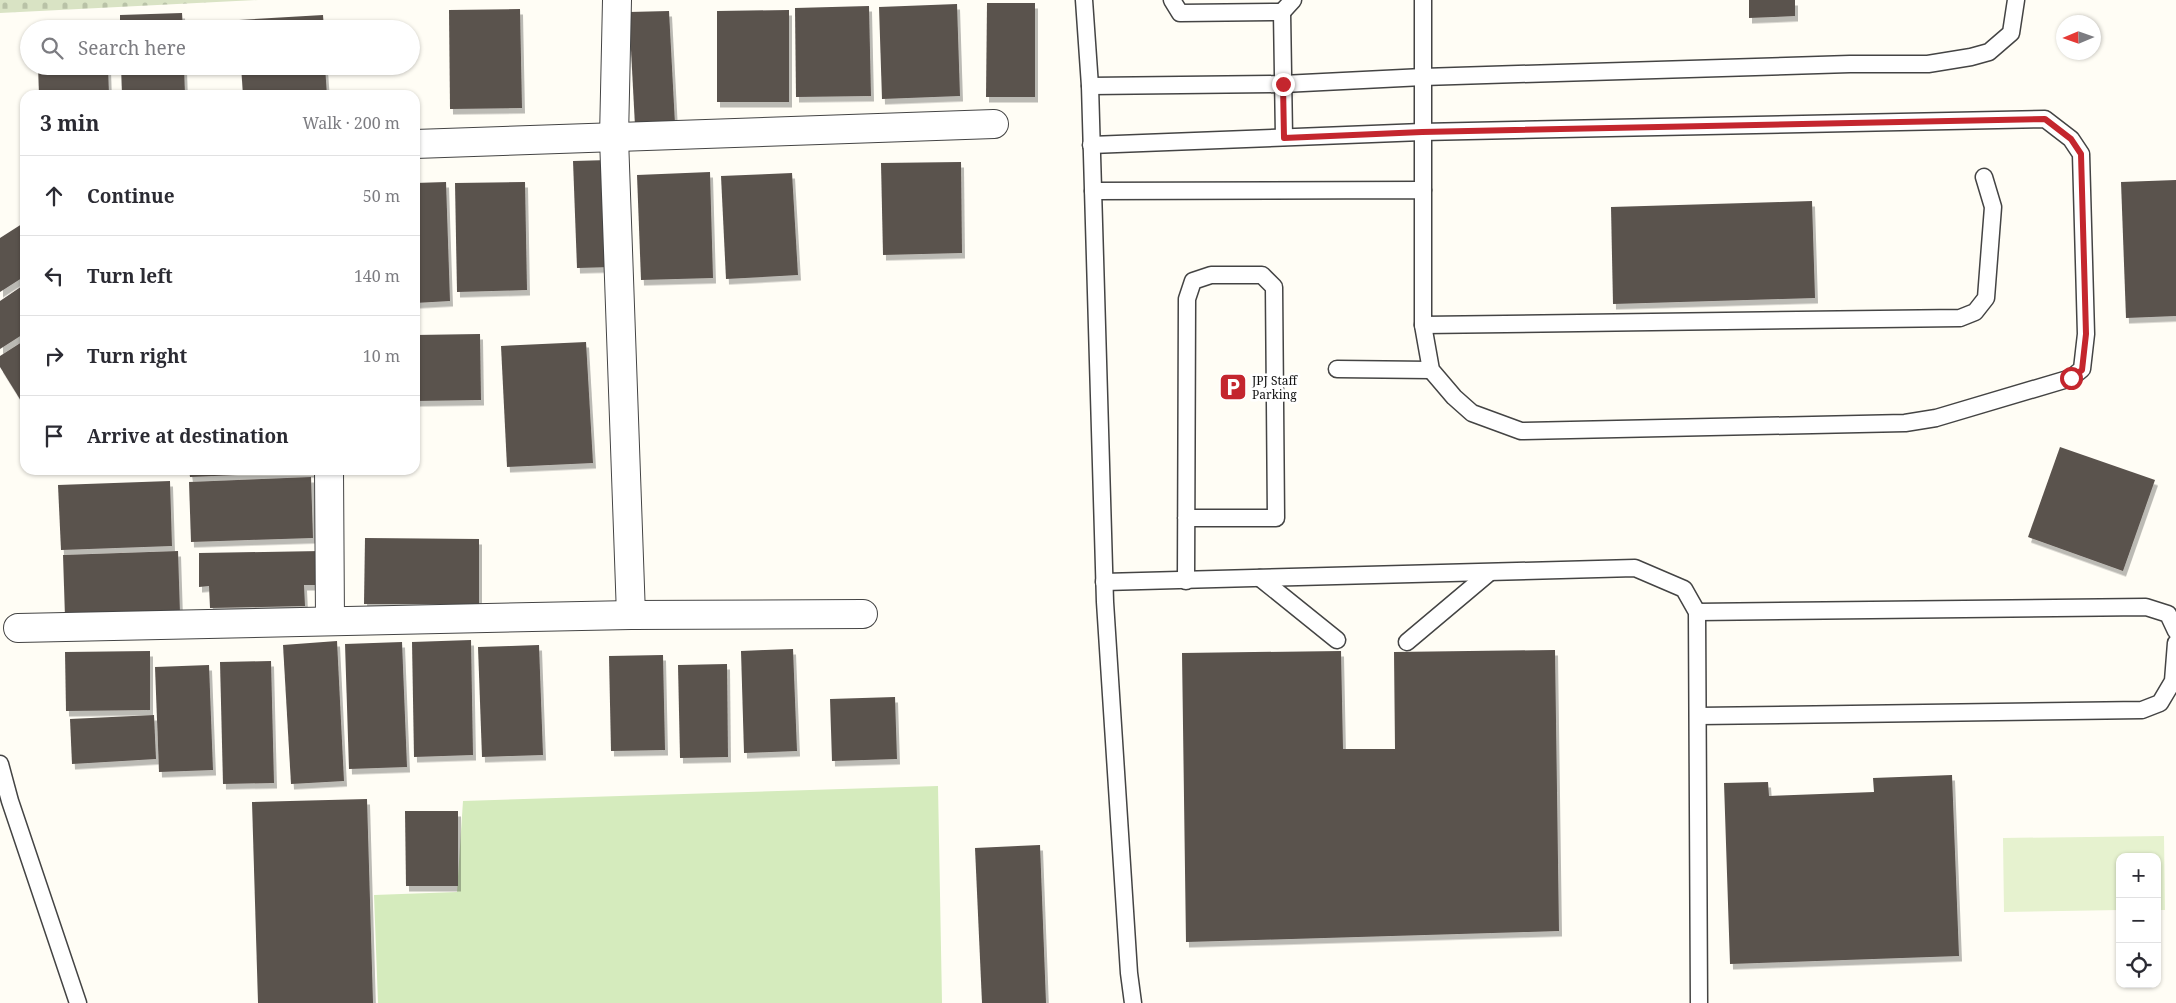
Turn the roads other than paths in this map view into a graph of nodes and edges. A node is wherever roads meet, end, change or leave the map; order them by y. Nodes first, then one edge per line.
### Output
1 (617, 0) edge
2 (1084, 0) edge
3 (1172, 0) edge
4 (1423, 0) edge
5 (2016, 0) edge
6 (1251, 6) edge
7 (1288, 6) edge
8 (1423, 76) junction
9 (1283, 84) junction
10 (1090, 86) junction
11 (994, 124) dead end
12 (1422, 132) junction
13 (614, 138) junction
14 (1284, 138) junction
15 (420, 144) edge
16 (1091, 145) junction
17 (1984, 177) dead end
18 (1423, 190) junction
19 (1093, 191) junction
20 (1423, 324) junction
21 (1338, 369) dead end
22 (1431, 370) junction
23 (329, 475) edge
24 (1186, 518) junction
25 (1489, 573) junction
26 (1260, 578) junction
27 (1186, 581) junction
28 (1104, 582) junction
29 (1697, 612) junction
30 (631, 614) junction
31 (863, 614) dead end
32 (330, 620) junction
33 (18, 628) dead end
34 (2176, 631) edge
35 (1337, 640) dead end
36 (1407, 642) dead end
37 (2176, 643) edge
38 (1698, 716) junction
39 (0, 764) edge
40 (78, 1003) edge
41 (1133, 1003) edge
42 (1699, 1003) edge

1 - 13 street
2 - 10 lane
3 - 6 lane
4 - 8 lane
5 - 8 lane
6 - 7 lane
7 - 9 lane
8 - 9 lane
8 - 12 lane
9 - 10 lane
9 - 14 lane
10 - 16 lane
11 - 13 street
12 - 14 lane
12 - 18 lane
12 - 22 lane
13 - 15 street
13 - 30 street
14 - 16 lane
16 - 19 lane
17 - 20 lane
18 - 19 lane
18 - 20 lane
19 - 28 lane
20 - 22 lane
21 - 22 lane
23 - 32 street
24 - 24 lane
24 - 27 lane
25 - 26 lane
25 - 29 lane
25 - 36 lane
26 - 27 lane
26 - 35 lane
27 - 28 lane
28 - 41 lane
29 - 34 lane
29 - 38 lane
30 - 31 street
30 - 32 street
32 - 33 street
37 - 38 lane
38 - 42 lane
39 - 40 lane

